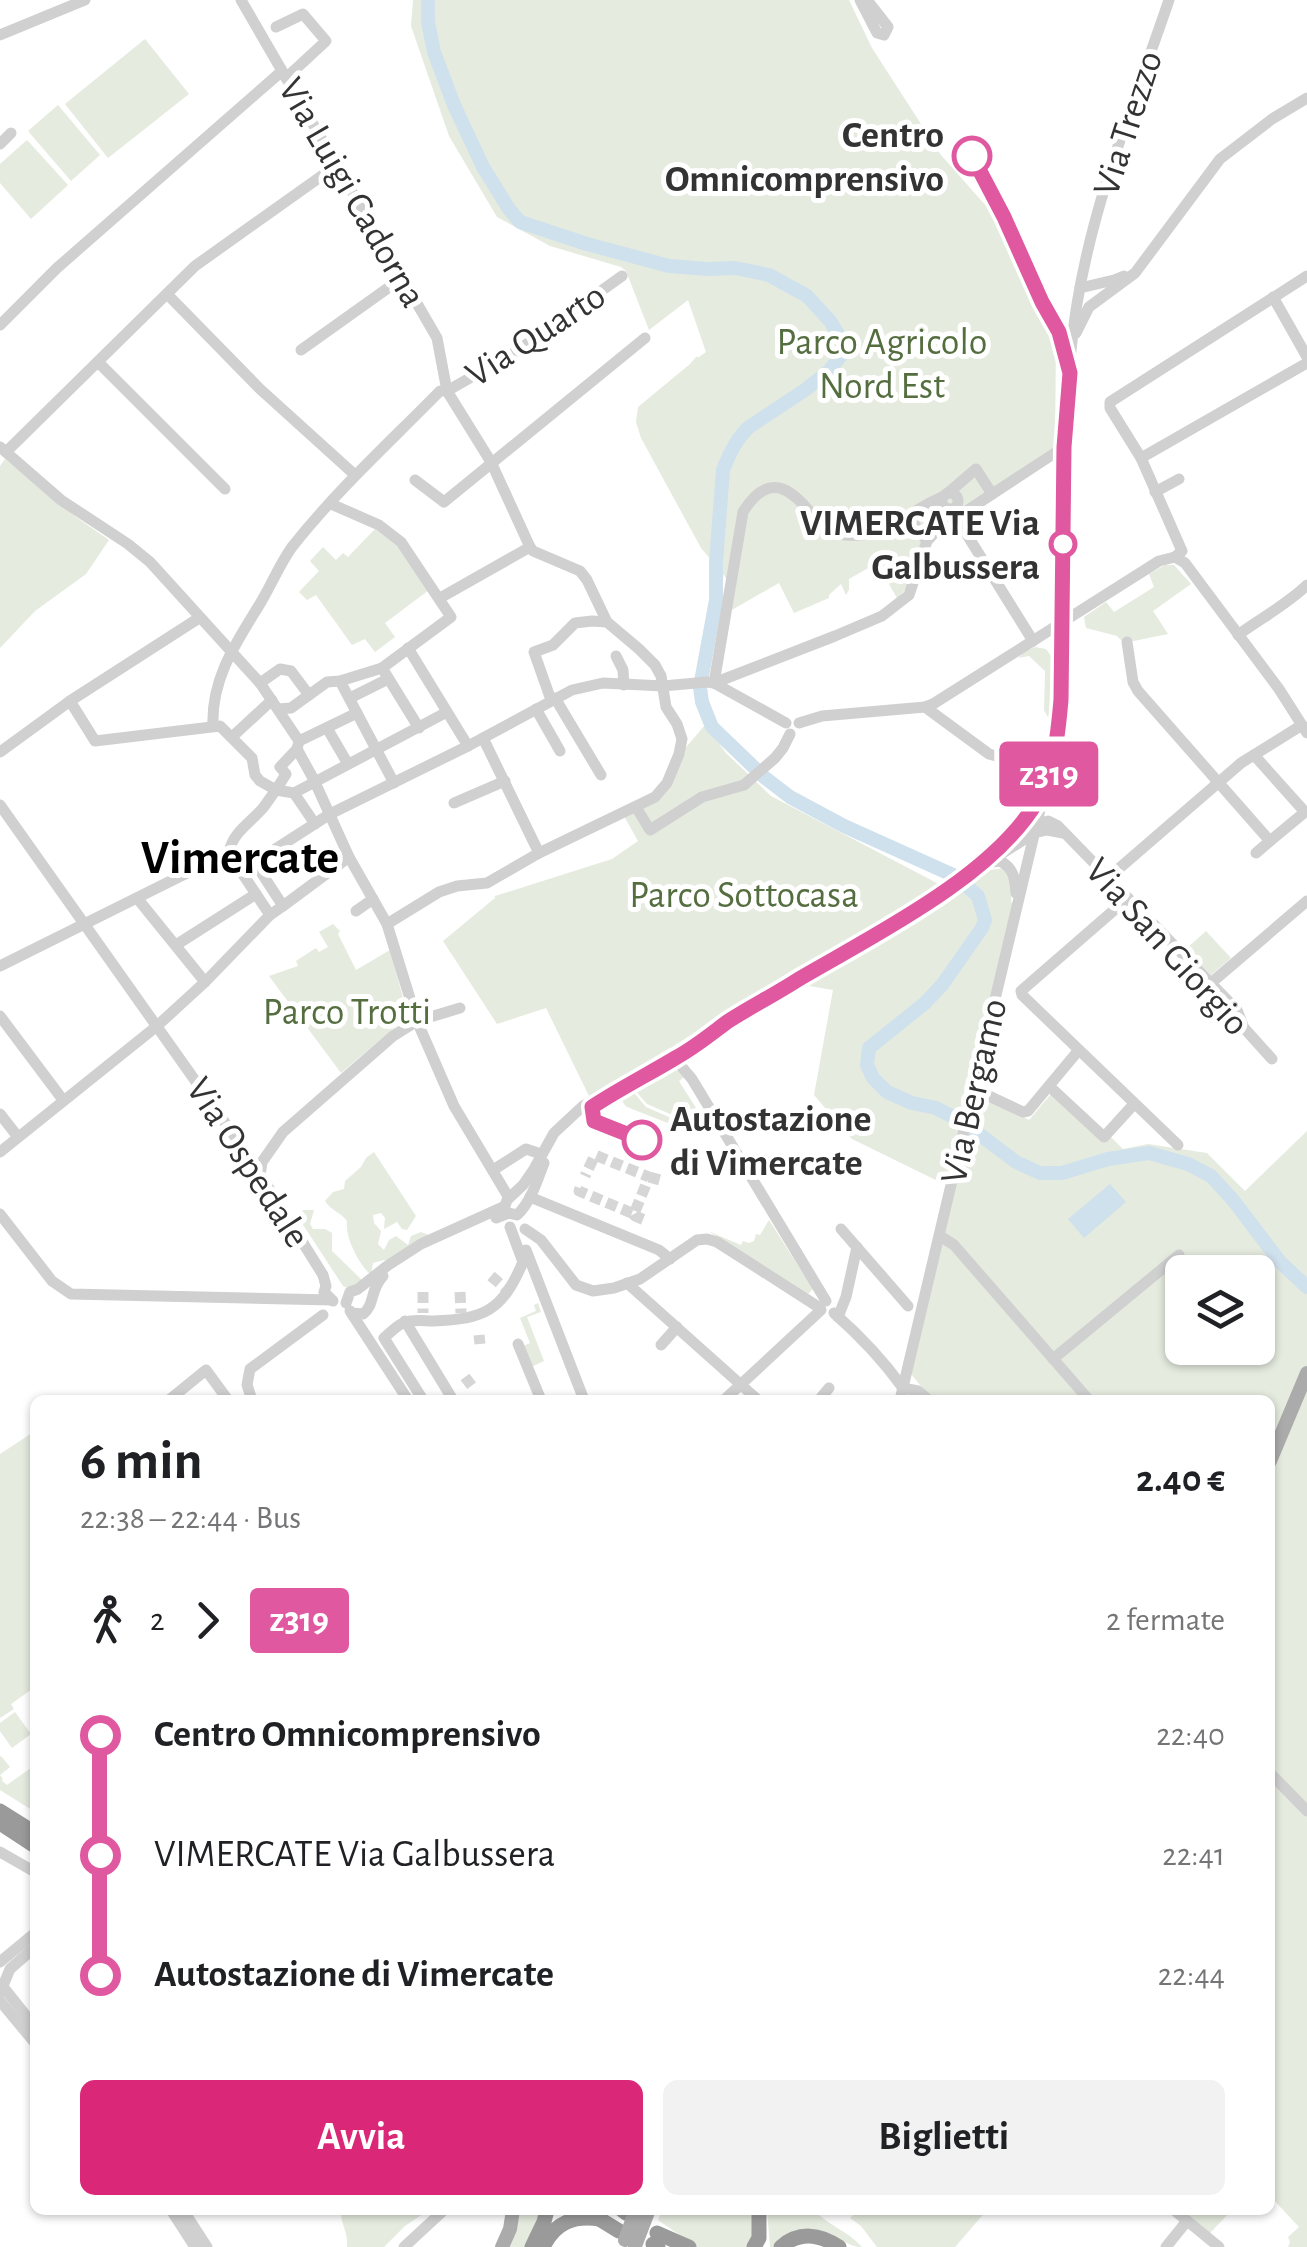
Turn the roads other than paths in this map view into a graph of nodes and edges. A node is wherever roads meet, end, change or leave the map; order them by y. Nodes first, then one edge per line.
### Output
1 (86, 0) edge
2 (241, 0) edge
3 (1169, 0) edge
4 (276, 27) dead end
5 (0, 35) edge
6 (284, 74) junction
7 (1307, 98) edge
8 (11, 133) dead end
9 (0, 144) edge
10 (337, 165) junction
11 (1088, 247) junction
12 (622, 276) dead end
13 (1307, 276) edge
14 (402, 278) junction
15 (1111, 287) junction
16 (1080, 288) junction
17 (167, 294) junction
18 (1274, 297) junction
19 (0, 324) edge
20 (645, 338) dead end
21 (1072, 341) junction
22 (301, 350) dead end
23 (1307, 360) edge
24 (98, 362) junction
25 (448, 391) junction
26 (1064, 447) junction
27 (3, 450) edge
28 (1141, 458) junction
29 (491, 462) junction
30 (355, 475) junction
31 (1179, 479) dead end
32 (415, 480) dead end
33 (224, 489) dead end
34 (1154, 492) junction
35 (992, 494) junction
36 (945, 495) junction
37 (331, 504) junction
38 (955, 513) junction
39 (908, 518) junction
40 (927, 541) junction
41 (530, 546) junction
42 (1175, 558) junction
43 (1307, 584) edge
44 (440, 598) junction
45 (1293, 599) junction
46 (1307, 601) edge
47 (199, 618) junction
48 (606, 622) junction
49 (1062, 622) junction
50 (1239, 637) junction
51 (1033, 641) junction
52 (1127, 642) dead end
53 (408, 648) junction
54 (1062, 648) junction
55 (231, 654) junction
56 (616, 656) dead end
57 (385, 674) junction
58 (333, 682) junction
59 (711, 682) junction
60 (260, 683) junction
61 (624, 685) junction
62 (662, 686) junction
63 (309, 696) junction
64 (350, 698) junction
65 (553, 699) junction
66 (70, 701) junction
67 (275, 705) junction
68 (925, 707) junction
69 (536, 708) junction
70 (358, 712) junction
71 (448, 712) junction
72 (213, 726) junction
73 (792, 727) junction
74 (326, 728) junction
75 (419, 728) junction
76 (1305, 729) edge
77 (232, 737) junction
78 (483, 738) junction
79 (298, 745) junction
80 (468, 746) junction
81 (378, 750) junction
82 (560, 751) dead end
83 (0, 752) edge
84 (1254, 755) junction
85 (348, 764) junction
86 (601, 775) dead end
87 (1048, 777) junction
88 (314, 780) junction
89 (505, 781) junction
90 (394, 783) junction
91 (1218, 783) junction
92 (276, 790) junction
93 (295, 794) junction
94 (1042, 802) junction
95 (454, 804) dead end
96 (0, 805) edge
97 (636, 806) junction
98 (330, 814) junction
99 (314, 822) junction
100 (1035, 828) junction
101 (1060, 829) junction
102 (1270, 842) junction
103 (230, 846) junction
104 (1001, 848) junction
105 (539, 853) junction
106 (1256, 853) dead end
107 (349, 857) junction
108 (253, 860) junction
109 (988, 863) junction
110 (238, 866) junction
111 (965, 876) junction
112 (1108, 878) junction
113 (256, 894) junction
114 (137, 898) junction
115 (374, 898) junction
116 (1128, 898) junction
117 (1307, 901) edge
118 (284, 906) junction
119 (1016, 908) junction
120 (356, 911) dead end
121 (270, 915) junction
122 (84, 923) junction
123 (387, 924) junction
124 (176, 946) junction
125 (0, 966) edge
126 (205, 982) junction
127 (1211, 984) junction
128 (460, 1008) dead end
129 (418, 1012) junction
130 (0, 1016) edge
131 (157, 1026) junction
132 (1078, 1050) junction
133 (681, 1059) junction
134 (1272, 1059) dead end
135 (1049, 1086) junction
136 (974, 1089) junction
137 (63, 1100) junction
138 (1134, 1104) junction
139 (0, 1114) edge
140 (574, 1117) junction
141 (283, 1132) junction
142 (18, 1136) junction
143 (1178, 1145) dead end
144 (0, 1152) edge
145 (538, 1153) dead end
146 (250, 1158) junction
147 (495, 1169) junction
148 (260, 1176) junction
149 (527, 1202) junction
150 (509, 1208) junction
151 (0, 1214) edge
152 (526, 1229) junction
153 (841, 1229) dead end
154 (940, 1236) junction
155 (857, 1246) junction
156 (935, 1255) junction
157 (963, 1256) junction
158 (526, 1259) junction
159 (670, 1259) junction
160 (1165, 1266) edge
161 (627, 1283) junction
162 (344, 1298) junction
163 (369, 1303) junction
164 (540, 1303) dead end
165 (908, 1306) dead end
166 (828, 1308) junction
167 (322, 1315) dead end
168 (405, 1322) junction
169 (677, 1328) junction
170 (373, 1344) junction
171 (518, 1344) dead end
172 (661, 1345) dead end
173 (1052, 1359) junction
174 (1307, 1374) edge
175 (740, 1384) junction
176 (829, 1388) dead end
177 (901, 1394) edge
178 (176, 1395) edge
179 (224, 1395) edge
180 (250, 1395) edge
181 (405, 1395) edge
182 (420, 1395) edge
183 (451, 1395) edge
184 (539, 1395) edge
185 (582, 1395) edge
186 (729, 1395) edge
187 (752, 1395) edge
188 (823, 1395) edge
189 (1084, 1395) edge
190 (1275, 1449) edge
191 (1275, 1779) edge
192 (0, 1810) edge
193 (1307, 1811) edge
194 (0, 1823) edge
195 (30, 1830) edge
196 (30, 1843) edge
197 (0, 1852) edge
198 (30, 1869) edge
199 (30, 1941) edge
200 (30, 1951) edge
201 (2, 1977) edge
202 (0, 2001) edge
203 (30, 2019) edge
204 (30, 2037) edge
205 (174, 2215) edge
206 (185, 2215) edge
207 (439, 2215) edge
208 (512, 2215) edge
209 (546, 2215) edge
210 (588, 2215) edge
211 (602, 2215) edge
212 (759, 2215) edge
213 (760, 2215) edge
214 (1180, 2215) edge
215 (1187, 2221) junction
216 (631, 2224) edge
217 (656, 2241) edge
218 (195, 2247) edge
219 (206, 2247) edge
220 (404, 2247) edge
221 (502, 2247) edge
222 (532, 2247) edge
223 (543, 2247) edge
224 (678, 2247) edge
225 (689, 2247) edge
226 (754, 2247) edge
227 (765, 2247) edge
228 (781, 2247) edge
229 (838, 2247) edge
230 (1166, 2247) edge
231 (1219, 2247) edge

1 - 5 street
2 - 6 street, Via Luigi Cadorna
3 - 11 street, Via Trezzo
4 - 6 street
6 - 10 street, Via Luigi Cadorna
6 - 19 street
7 - 15 street
8 - 9 street
10 - 14 street, Via Luigi Cadorna
10 - 17 street
11 - 15 street
11 - 16 street, Via Trezzo
12 - 25 street, Via Quarto
13 - 18 street
14 - 22 street
14 - 25 street, Via Luigi Cadorna
15 - 16 street
15 - 21 street
16 - 21 street, Via Trezzo
17 - 24 street
17 - 30 street
18 - 23 street
18 - 28 street
20 - 29 street
21 - 26 street, Via Trezzo
23 - 28 street
24 - 27 street
24 - 33 street
25 - 29 street, Via Luigi Cadorna
25 - 30 street, Via Quarto
26 - 35 street
26 - 49 street, Via Bergamo
27 - 47 street
28 - 34 street
29 - 32 street
29 - 41 street, Via Luigi Cadorna
30 - 37 street, Via Quarto
31 - 34 street
34 - 42 street
35 - 36 street
35 - 38 street
36 - 38 street
36 - 39 street
37 - 44 street
37 - 55 street, Via Quarto
38 - 40 street
38 - 51 street
39 - 40 street
39 - 59 street
40 - 59 street
41 - 44 street
41 - 48 street
42 - 49 street
42 - 50 street
43 - 45 street
44 - 53 street
45 - 46 street
45 - 50 street
47 - 55 street
47 - 66 street
48 - 62 street
48 - 65 street
49 - 51 street
49 - 54 street, Via Bergamo
50 - 76 street
51 - 54 street
51 - 68 street
52 - 91 street
53 - 57 street
53 - 71 street
54 - 87 street, Via Bergamo
55 - 60 street
55 - 72 street, Via Quarto
56 - 61 street
57 - 58 street
57 - 64 street
57 - 75 street
58 - 63 street
58 - 64 street
59 - 62 street
59 - 73 street
60 - 63 street
60 - 67 street
61 - 62 street
61 - 65 street
62 - 97 street
63 - 67 street
64 - 70 street
65 - 69 street
65 - 86 street
66 - 72 street
66 - 83 street
67 - 77 street
67 - 79 street
68 - 73 street
68 - 87 street
69 - 78 street
69 - 82 street
70 - 74 street
70 - 81 street
71 - 75 street
71 - 80 street
72 - 77 street
73 - 97 street
74 - 79 street
74 - 85 street
75 - 81 street
76 - 84 street
77 - 92 street
78 - 80 street
78 - 89 street
79 - 88 street
79 - 92 street
80 - 90 street
81 - 85 street
81 - 90 street
84 - 91 street
84 - 102 street
85 - 88 street
87 - 94 street, Via Bergamo
87 - 104 street
88 - 93 street
88 - 98 street
89 - 95 street
89 - 105 street
90 - 98 street
91 - 102 street
91 - 112 street
92 - 93 street
92 - 103 street
93 - 99 street
94 - 100 street, Via Bergamo
94 - 101 street, Via San Giorgio
96 - 122 street, Via Ospedale
97 - 105 street
98 - 99 street
98 - 107 street
99 - 108 street
100 - 101 street, Via San Giorgio
100 - 104 street
100 - 109 street
100 - 119 street, Via Bergamo
101 - 112 street, Via San Giorgio
102 - 106 street
103 - 110 street
103 - 114 street
104 - 111 street
105 - 123 street
107 - 115 street
107 - 118 street
108 - 110 street
108 - 118 street
109 - 111 street
109 - 119 street
110 - 113 street
111 - 133 street
112 - 116 street, Via San Giorgio
113 - 121 street
113 - 124 street
114 - 122 street
114 - 124 street
115 - 120 street
115 - 123 street
116 - 127 street, Via San Giorgio
116 - 132 street
117 - 127 street
118 - 121 street
119 - 136 street, Via Bergamo
121 - 126 street
122 - 125 street
122 - 131 street, Via Ospedale
123 - 129 street
124 - 126 street
126 - 131 street
127 - 134 street, Via San Giorgio
128 - 129 street
129 - 141 street
129 - 147 street
130 - 137 street
131 - 137 street
131 - 146 street, Via Ospedale
132 - 135 street
132 - 138 street
133 - 140 street
133 - 166 street
135 - 136 street
135 - 138 street
136 - 154 street, Via Bergamo
137 - 142 street
138 - 143 street
139 - 142 street
140 - 149 street
140 - 150 street
141 - 146 street
141 - 148 street
142 - 144 street
145 - 147 street
146 - 148 street, Via Ospedale
147 - 150 street
148 - 162 street, Via Ospedale
149 - 150 street
149 - 152 street
149 - 159 street
150 - 158 street
150 - 162 street
150 - 163 street
151 - 162 street
152 - 158 street
152 - 161 street
153 - 155 street
154 - 156 street, Via Bergamo
154 - 157 street
155 - 165 street
155 - 166 street
156 - 157 street
156 - 177 street, Via Bergamo
157 - 173 street
158 - 164 street
158 - 168 street
158 - 185 street
159 - 161 street
159 - 166 street
160 - 173 street
161 - 169 street
162 - 163 street
162 - 163 street
162 - 170 street, Via Ospedale
163 - 170 street
166 - 175 street
166 - 177 street
167 - 180 street
168 - 182 street
168 - 183 street
169 - 172 street
169 - 175 street
170 - 181 street, Via Ospedale
171 - 184 street
173 - 189 street
174 - 190 main road
175 - 186 street
175 - 187 street
176 - 188 street
178 - 179 street
191 - 193 street
192 - 195 highway
194 - 196 highway
197 - 198 street
199 - 201 street
200 - 201 street
201 - 203 street
202 - 204 street
205 - 218 street
206 - 219 street
207 - 220 street
208 - 221 main road
209 - 222 highway
210 - 223 highway
211 - 216 highway
212 - 226 highway
213 - 227 highway
214 - 215 street
215 - 230 street
215 - 231 street
217 - 224 highway
217 - 225 highway
228 - 229 highway

